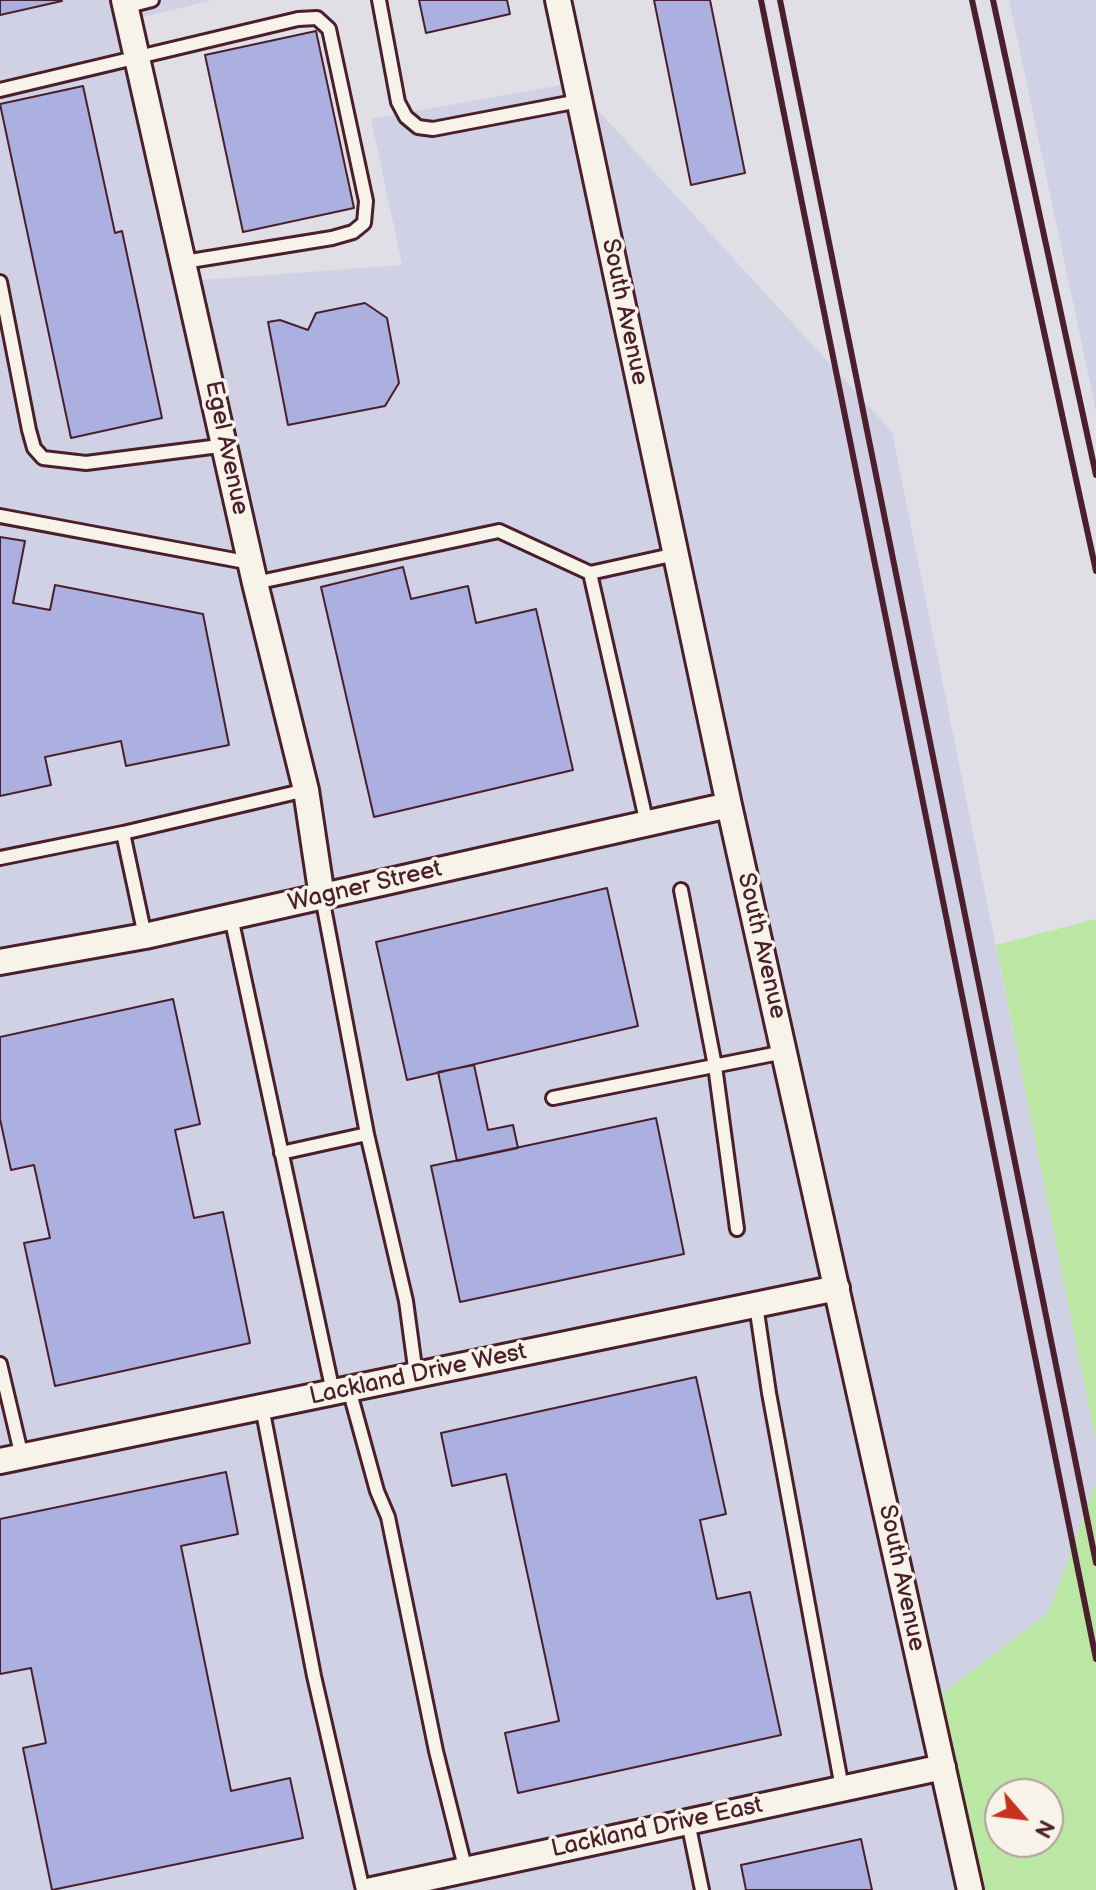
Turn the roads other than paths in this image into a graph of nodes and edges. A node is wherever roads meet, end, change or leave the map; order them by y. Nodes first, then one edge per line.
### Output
1 (152, 0) edge
2 (379, 0) edge
3 (558, 0) edge
4 (125, 4) edge
5 (137, 59) junction
6 (0, 90) edge
7 (579, 101) junction
8 (184, 262) junction
9 (0, 282) edge
10 (227, 445) junction
11 (0, 516) edge
12 (676, 554) junction
13 (253, 573) junction
14 (590, 573) junction
15 (306, 790) junction
16 (729, 805) junction
17 (647, 824) junction
18 (123, 833) junction
19 (0, 858) edge
20 (681, 890) dead end
21 (322, 897) junction
22 (231, 917) junction
23 (145, 936) junction
24 (0, 962) edge
25 (784, 1052) junction
26 (715, 1066) junction
27 (553, 1098) dead end
28 (367, 1134) junction
29 (281, 1153) junction
30 (737, 1229) dead end
31 (837, 1288) junction
32 (756, 1305) junction
33 (0, 1364) edge
34 (416, 1375) junction
35 (341, 1391) junction
36 (262, 1407) junction
37 (11, 1459) edge
38 (943, 1767) junction
39 (842, 1788) junction
40 (688, 1822) junction
41 (465, 1867) junction
42 (433, 1884) edge
43 (363, 1890) edge
44 (372, 1890) edge
45 (702, 1890) edge
46 (970, 1890) edge

1 - 4 lane
2 - 7 lane
3 - 7 street, South Avenue
4 - 5 street, Egel Avenue
5 - 6 lane
5 - 8 street, Egel Avenue
5 - 8 lane
7 - 12 street, South Avenue
8 - 10 street, Egel Avenue
9 - 10 lane
10 - 13 street, Egel Avenue
11 - 13 lane
12 - 14 lane
12 - 16 street, South Avenue
13 - 14 lane
13 - 15 street, Egel Avenue
14 - 17 lane
15 - 18 lane
15 - 21 street, Egel Avenue
16 - 17 street, Wagner Street
16 - 25 street, South Avenue
17 - 21 street, Wagner Street
18 - 19 lane
18 - 23 lane
20 - 26 lane
21 - 22 street, Wagner Street
21 - 28 lane
22 - 23 street, Wagner Street
22 - 29 lane
23 - 24 street, Wagner Street
25 - 26 lane
25 - 31 street, South Avenue
26 - 27 lane
26 - 30 lane
28 - 29 lane
28 - 34 lane
29 - 35 lane
31 - 32 street, Lackland Drive West
31 - 38 street, South Avenue
32 - 34 street, Lackland Drive West
32 - 39 lane
33 - 37 lane
34 - 35 street, Lackland Drive West
35 - 36 street, Lackland Drive West
35 - 41 lane
36 - 37 street, Lackland Drive West
36 - 43 lane
38 - 39 street, Lackland Drive East
38 - 46 street, South Avenue
39 - 40 street, Lackland Drive East
40 - 41 street, Lackland Drive East
40 - 45 lane
41 - 42 street, Lackland Drive East
42 - 44 street, Lackland Drive East

